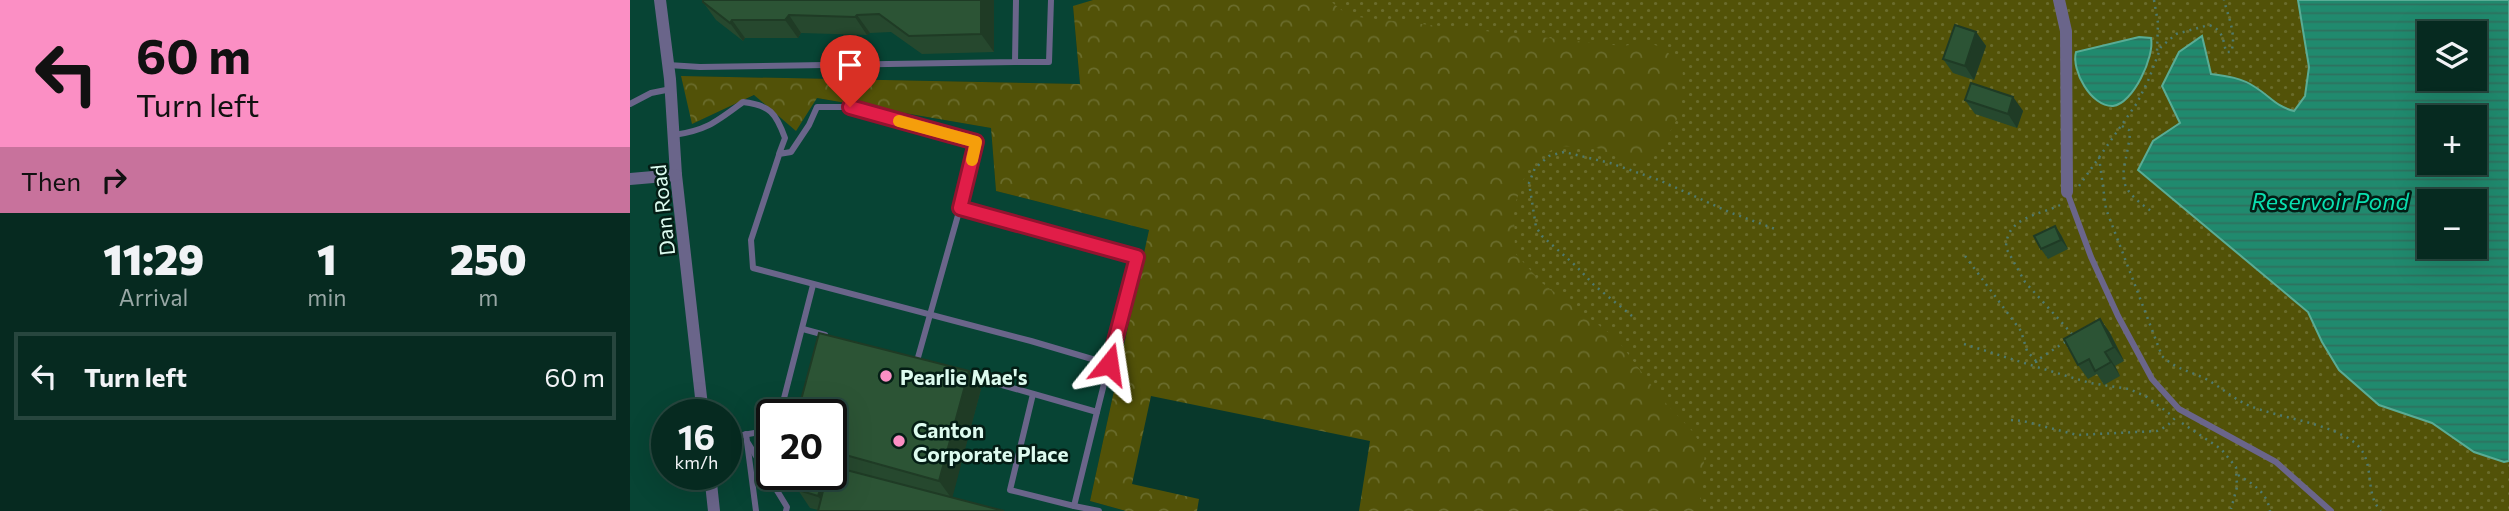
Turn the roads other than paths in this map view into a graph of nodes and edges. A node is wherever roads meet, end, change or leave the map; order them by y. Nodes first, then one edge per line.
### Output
1 (660, 0) edge
2 (1016, 0) edge
3 (1051, 0) edge
4 (2059, 0) edge
5 (1015, 62) junction
6 (668, 65) junction
7 (671, 89) junction
8 (630, 104) edge
9 (674, 135) junction
10 (779, 154) junction
11 (677, 175) junction
12 (630, 179) edge
13 (2068, 196) joint
14 (960, 208) junction
15 (813, 285) junction
16 (930, 316) junction
17 (803, 329) junction
18 (830, 337) edge
19 (905, 358) edge
20 (917, 361) junction
21 (928, 364) edge
22 (1109, 364) junction
23 (954, 371) edge
24 (1033, 394) junction
25 (701, 399) edge
26 (784, 399) edge
27 (1097, 412) junction
28 (756, 432) edge
29 (746, 434) junction
30 (742, 435) edge
31 (748, 443) junction
32 (712, 490) edge
33 (1074, 506) junction
34 (714, 511) edge
35 (756, 511) edge
36 (786, 511) edge
37 (1099, 511) edge
38 (2331, 511) edge

1 - 6 street, Dan Road
2 - 5 lane
3 - 5 lane
4 - 13 street
5 - 6 lane
6 - 7 street, Dan Road
7 - 8 lane
7 - 9 street, Dan Road
9 - 10 lane
9 - 11 street, Dan Road
10 - 14 lane
10 - 15 lane
11 - 12 street
11 - 25 street, Dan Road
13 - 38 lane
14 - 16 lane
14 - 22 lane
15 - 16 lane
15 - 17 lane
16 - 20 lane
16 - 22 lane
17 - 18 lane
17 - 26 lane
19 - 20 lane
20 - 21 lane
22 - 27 lane
23 - 24 lane
24 - 27 lane
24 - 33 lane
27 - 33 lane
28 - 29 lane
29 - 30 lane
29 - 31 lane
31 - 35 lane
31 - 36 lane
32 - 34 street
33 - 37 lane

